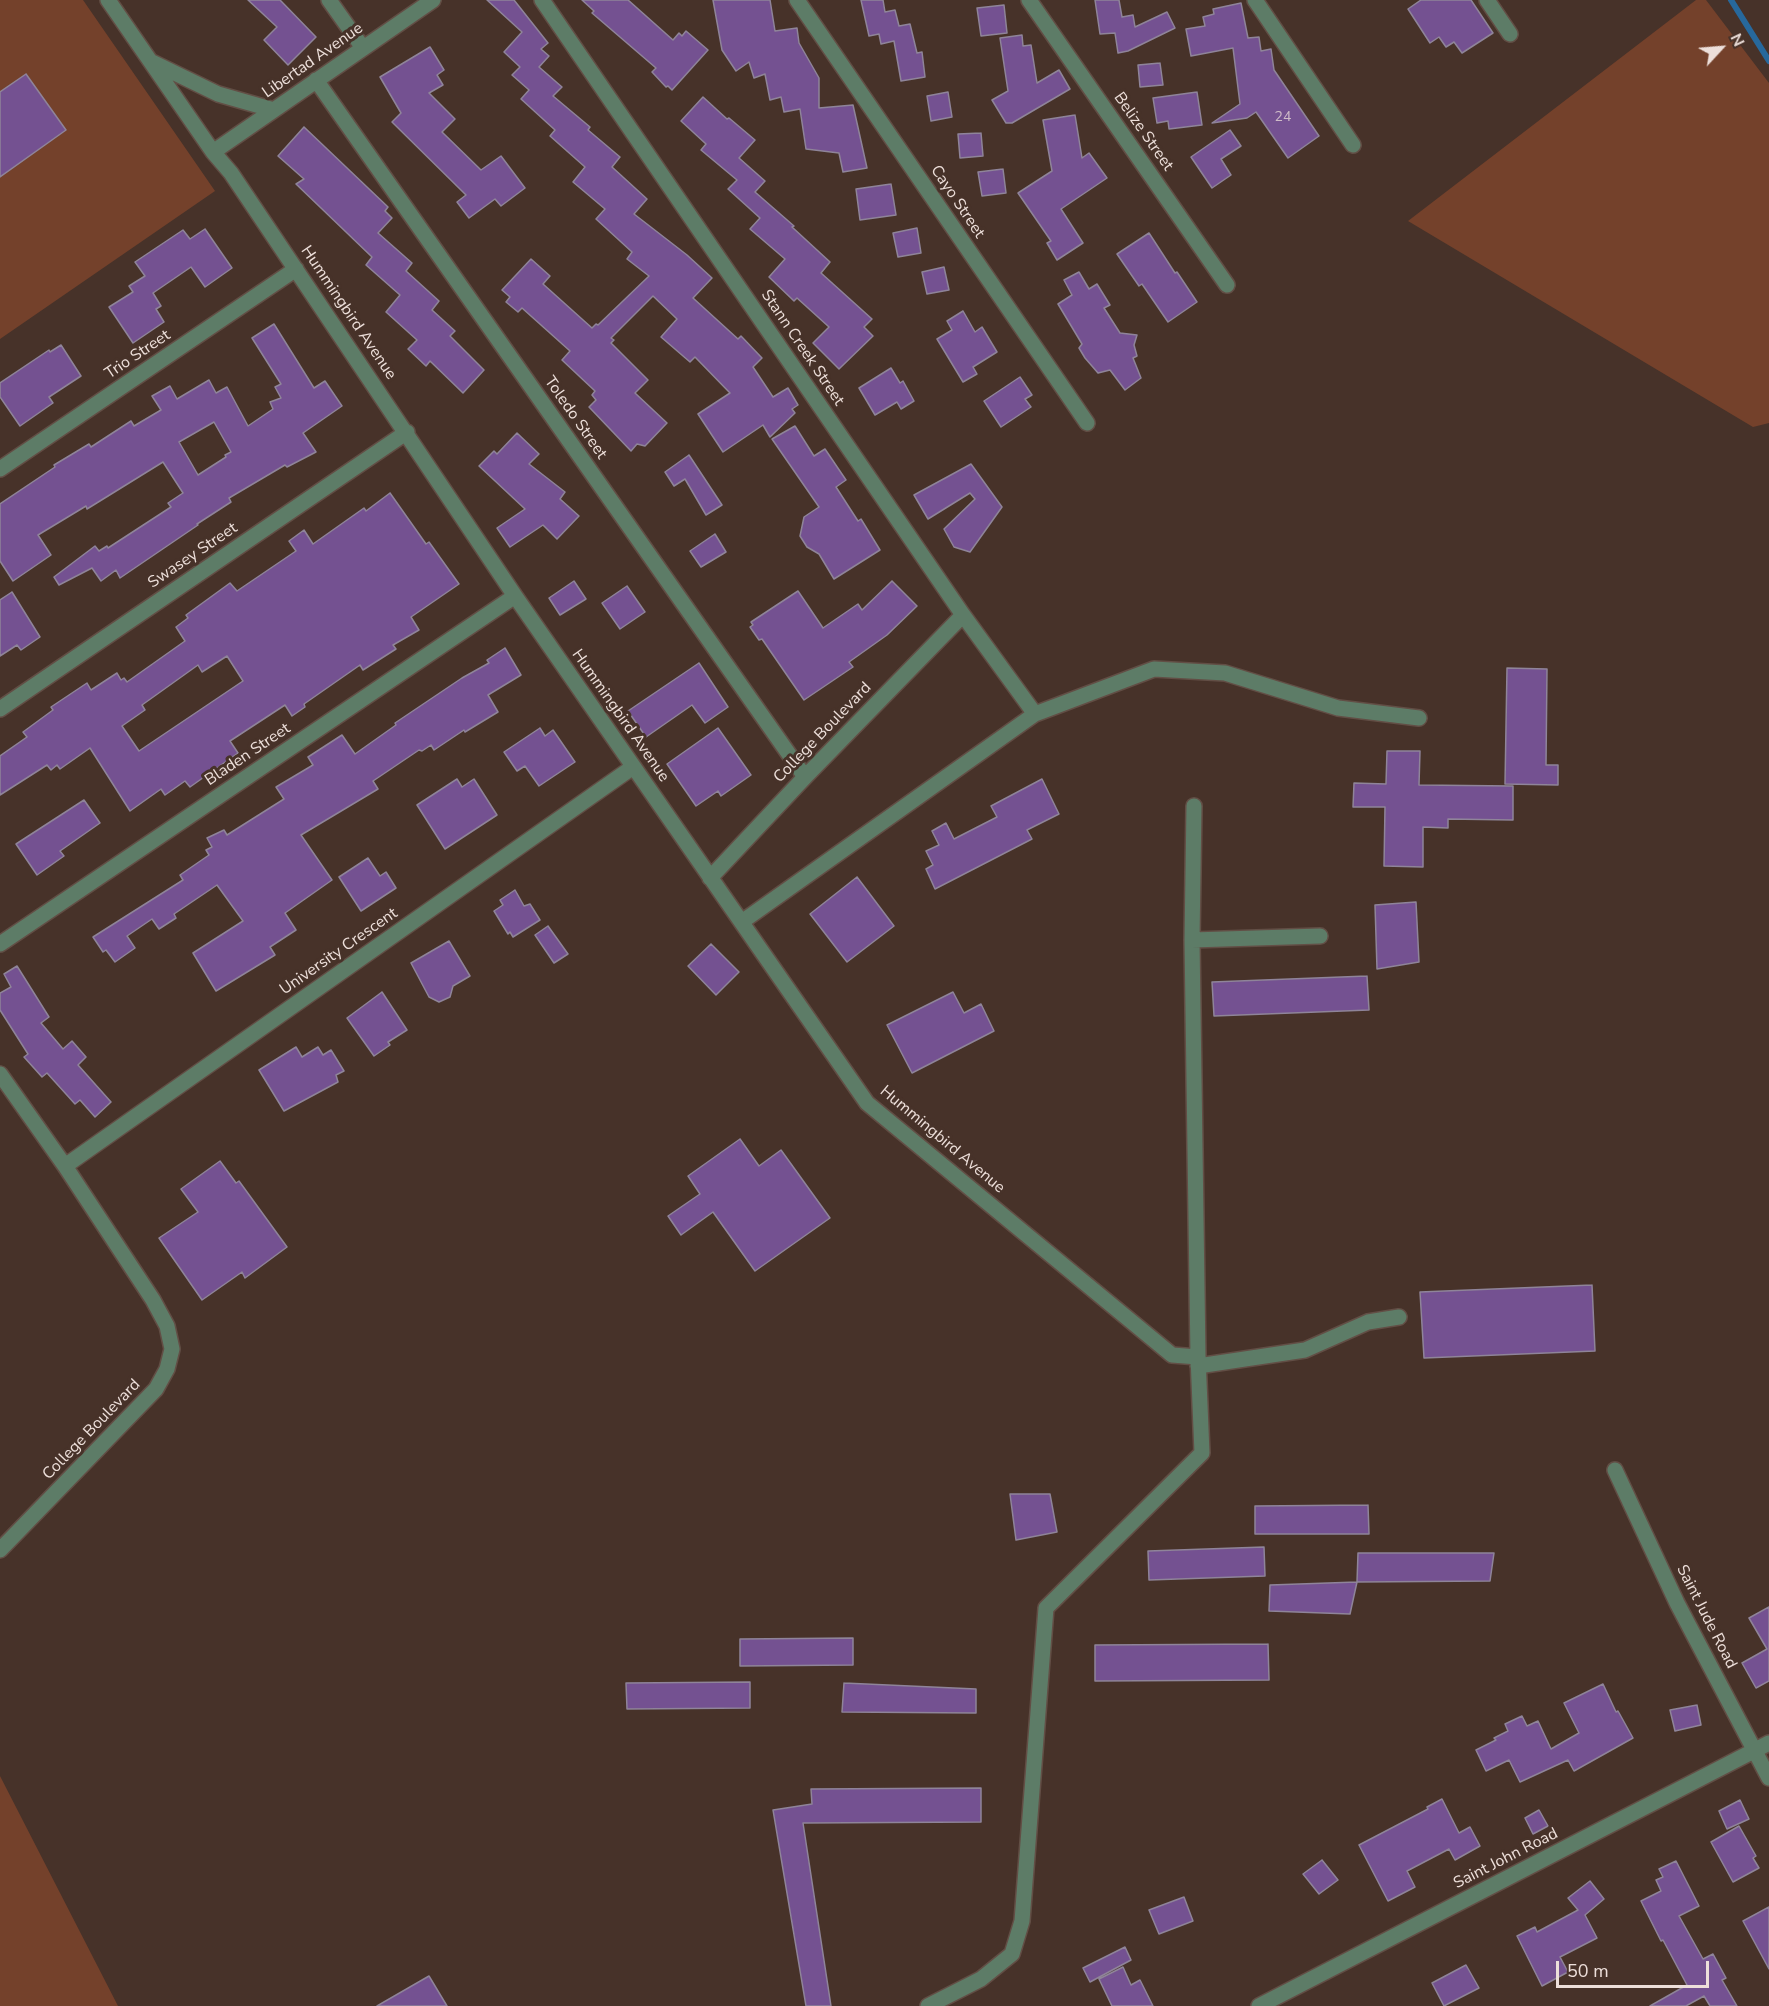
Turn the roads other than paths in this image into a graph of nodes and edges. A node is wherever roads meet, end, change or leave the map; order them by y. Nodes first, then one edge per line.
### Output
1 (108, 0) edge
2 (329, 0) edge
3 (433, 0) edge
4 (542, 0) edge
5 (797, 0) edge
6 (1029, 0) edge
7 (1255, 0) edge
8 (1487, 0) edge
9 (1510, 34) dead end
10 (363, 48) junction
11 (150, 61) junction
12 (316, 80) junction
13 (274, 110) junction
14 (1353, 145) dead end
15 (213, 152) junction
16 (296, 269) junction
17 (1227, 285) dead end
18 (1087, 423) dead end
19 (407, 432) junction
20 (0, 470) edge
21 (515, 596) junction
22 (963, 615) junction
23 (0, 710) edge
24 (1035, 714) junction
25 (1419, 718) dead end
26 (633, 767) junction
27 (805, 777) junction
28 (1194, 806) dead end
29 (710, 878) junction
30 (743, 921) junction
31 (1320, 936) dead end
32 (1192, 940) junction
33 (0, 944) edge
34 (0, 1074) edge
35 (65, 1166) junction
36 (1399, 1317) dead end
37 (1198, 1361) junction
38 (1616, 1470) dead end
39 (0, 1550) edge
40 (1769, 1743) edge
41 (1755, 1750) junction
42 (1769, 1778) edge
43 (927, 2006) edge
44 (1259, 2006) edge

1 - 11 street, Hummingbird Avenue
2 - 10 street
3 - 10 street, Libertad Avenue
4 - 22 street, Stann Creek Street
5 - 18 street, Cayo Street
6 - 17 street, Belize Street
7 - 14 street
8 - 9 street
10 - 12 street, Libertad Avenue
11 - 13 street
11 - 15 street, Hummingbird Avenue
12 - 13 street, Libertad Avenue
12 - 27 street, Toledo Street
13 - 15 street, Libertad Avenue
15 - 16 street, Hummingbird Avenue
16 - 19 street, Hummingbird Avenue
16 - 20 street, Trio Street
19 - 21 street, Hummingbird Avenue
19 - 23 street, Swasey Street
21 - 26 street, Hummingbird Avenue
21 - 33 street, Bladen Street
22 - 24 street, Stann Creek Street
22 - 27 street, College Boulevard
24 - 25 street
24 - 30 street
26 - 29 street, Hummingbird Avenue
26 - 35 street, University Crescent
27 - 29 street, College Boulevard
28 - 32 street
29 - 30 street, Hummingbird Avenue
30 - 37 street, Hummingbird Avenue
31 - 32 street
32 - 37 street
34 - 35 street, College Boulevard
35 - 39 street, College Boulevard
36 - 37 street, Hummingbird Avenue
37 - 43 street
38 - 41 street, Saint Jude Road
40 - 41 street, Saint John Road
41 - 42 street, Saint Jude Road
41 - 44 street, Saint John Road

